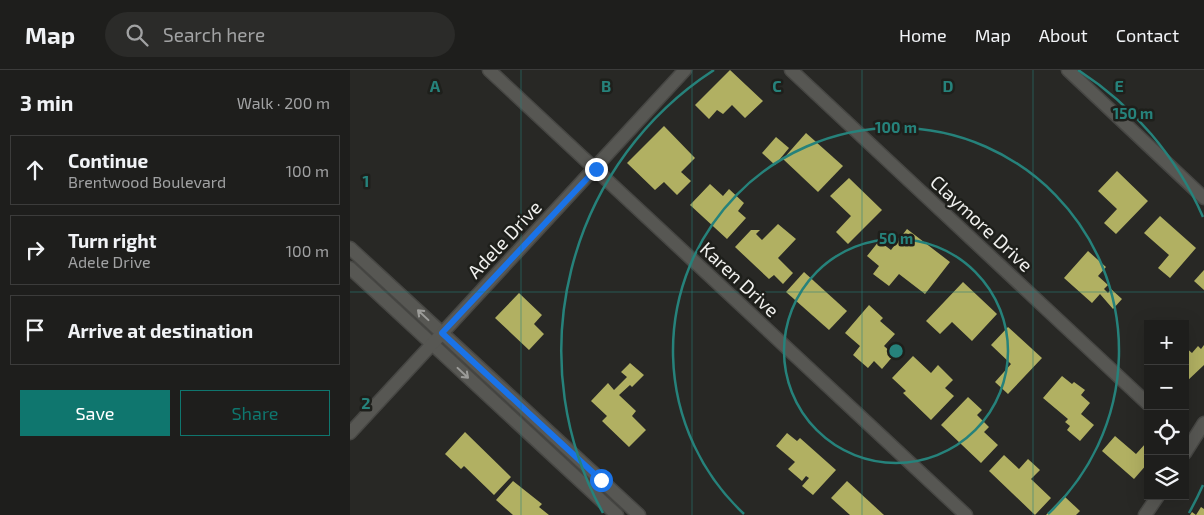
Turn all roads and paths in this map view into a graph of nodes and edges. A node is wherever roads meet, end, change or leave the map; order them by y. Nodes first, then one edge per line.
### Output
1 (489, 70) edge
2 (685, 70) edge
3 (791, 70) edge
4 (1068, 70) edge
5 (596, 169) junction
6 (1204, 198) edge
7 (350, 248) edge
8 (350, 268) edge
9 (442, 333) junction
10 (432, 344) junction
11 (1144, 400) edge
12 (1204, 423) edge
13 (350, 433) edge
14 (1189, 442) edge
15 (1155, 500) edge
16 (617, 515) edge
17 (638, 515) edge
18 (966, 515) edge
19 (1145, 515) edge

1 - 5 street, Karen Drive
2 - 5 street, Adele Drive
3 - 11 street, Claymore Drive
4 - 6 street
5 - 9 street, Adele Drive
5 - 18 street, Karen Drive
9 -> 7 street
8 - 10 street
9 - 10 street, Adele Drive
9 - 17 street
10 - 13 street, Adele Drive
10 -> 16 street
12 - 14 street
15 - 19 street

